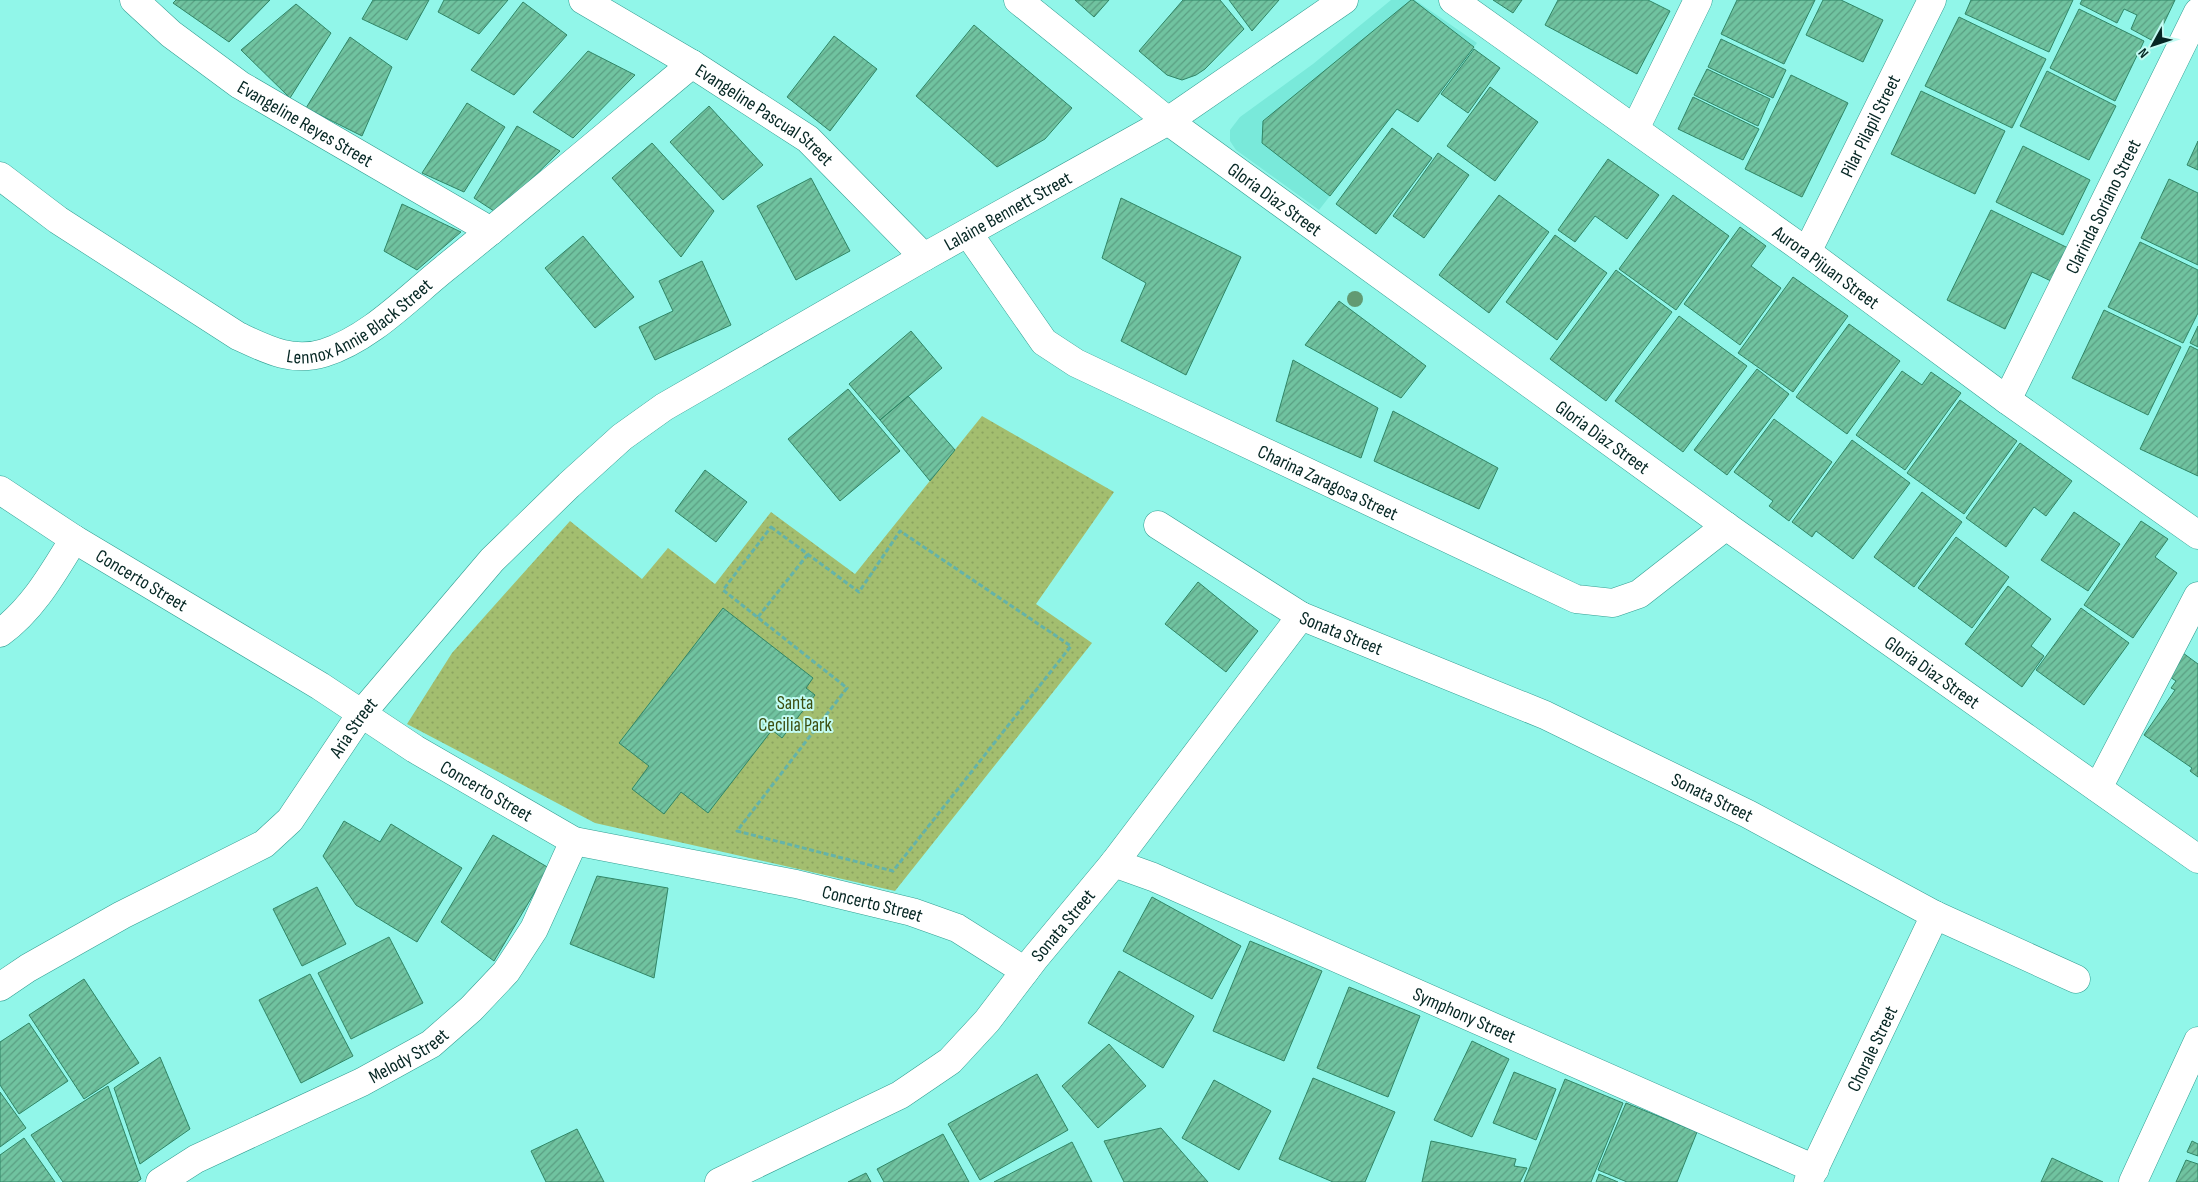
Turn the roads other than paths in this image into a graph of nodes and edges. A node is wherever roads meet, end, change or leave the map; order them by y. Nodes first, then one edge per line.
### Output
1 (134, 0) edge
2 (583, 0) edge
3 (1018, 0) edge
4 (1344, 0) edge
5 (1453, 0) edge
6 (1698, 0) edge
7 (1932, 0) edge
8 (2198, 12) edge
9 (692, 64) junction
10 (1168, 121) junction
11 (1635, 129) junction
12 (0, 176) edge
13 (491, 231) junction
14 (968, 233) junction
15 (1807, 252) junction
16 (924, 258) junction
17 (2007, 400) junction
18 (664, 407) joint
19 (0, 490) edge
20 (1158, 524) dead end
21 (1726, 526) junction
22 (2198, 535) edge
23 (74, 539) junction
24 (2198, 596) edge
25 (1301, 616) junction
26 (0, 633) edge
27 (361, 714) junction
28 (2098, 788) junction
29 (574, 841) junction
30 (2198, 859) edge
31 (1114, 863) junction
32 (1935, 915) junction
33 (1025, 970) junction
34 (2076, 979) dead end
35 (0, 987) edge
36 (2198, 1041) edge
37 (1811, 1175) edge
38 (160, 1182) edge
39 (719, 1182) edge
40 (2133, 1182) edge

1 - 13 street, Evangeline Reyes Street
2 - 9 street, Evangeline Pascual Street
3 - 10 street, Gloria Diaz Street
4 - 10 street, Lalaine Bennett Street
5 - 11 street, Aurora Pijuan Street
6 - 11 street
7 - 15 street, Pilar Pilapil Street
8 - 17 street, Clarinda Soriano Street
9 - 13 street, Lennox Annie Black Street
9 - 16 street, Evangeline Pascual Street
10 - 14 street, Lalaine Bennett Street
10 - 21 street, Gloria Diaz Street
11 - 15 street, Aurora Pijuan Street
12 - 13 street, Lennox Annie Black Street
14 - 16 street, Lalaine Bennett Street
14 - 21 street, Charina Zaragosa Street
15 - 17 street, Aurora Pijuan Street
16 - 18 street, Lalaine Bennett Street
17 - 22 street, Aurora Pijuan Street
18 - 27 street, Aria Street
19 - 23 street, Concerto Street
20 - 25 street
21 - 28 street, Gloria Diaz Street
23 - 26 street
23 - 27 street, Concerto Street
24 - 28 street
25 - 31 street, Sonata Street
25 - 32 street, Sonata Street
27 - 29 street, Concerto Street
27 - 35 street, Aria Street
28 - 30 street, Gloria Diaz Street
29 - 33 street, Concerto Street
29 - 38 street, Melody Street
31 - 33 street, Sonata Street
31 - 37 street, Symphony Street
32 - 34 street, Sonata Street
32 - 37 street, Chorale Street
33 - 39 street, Sonata Street
36 - 40 street

